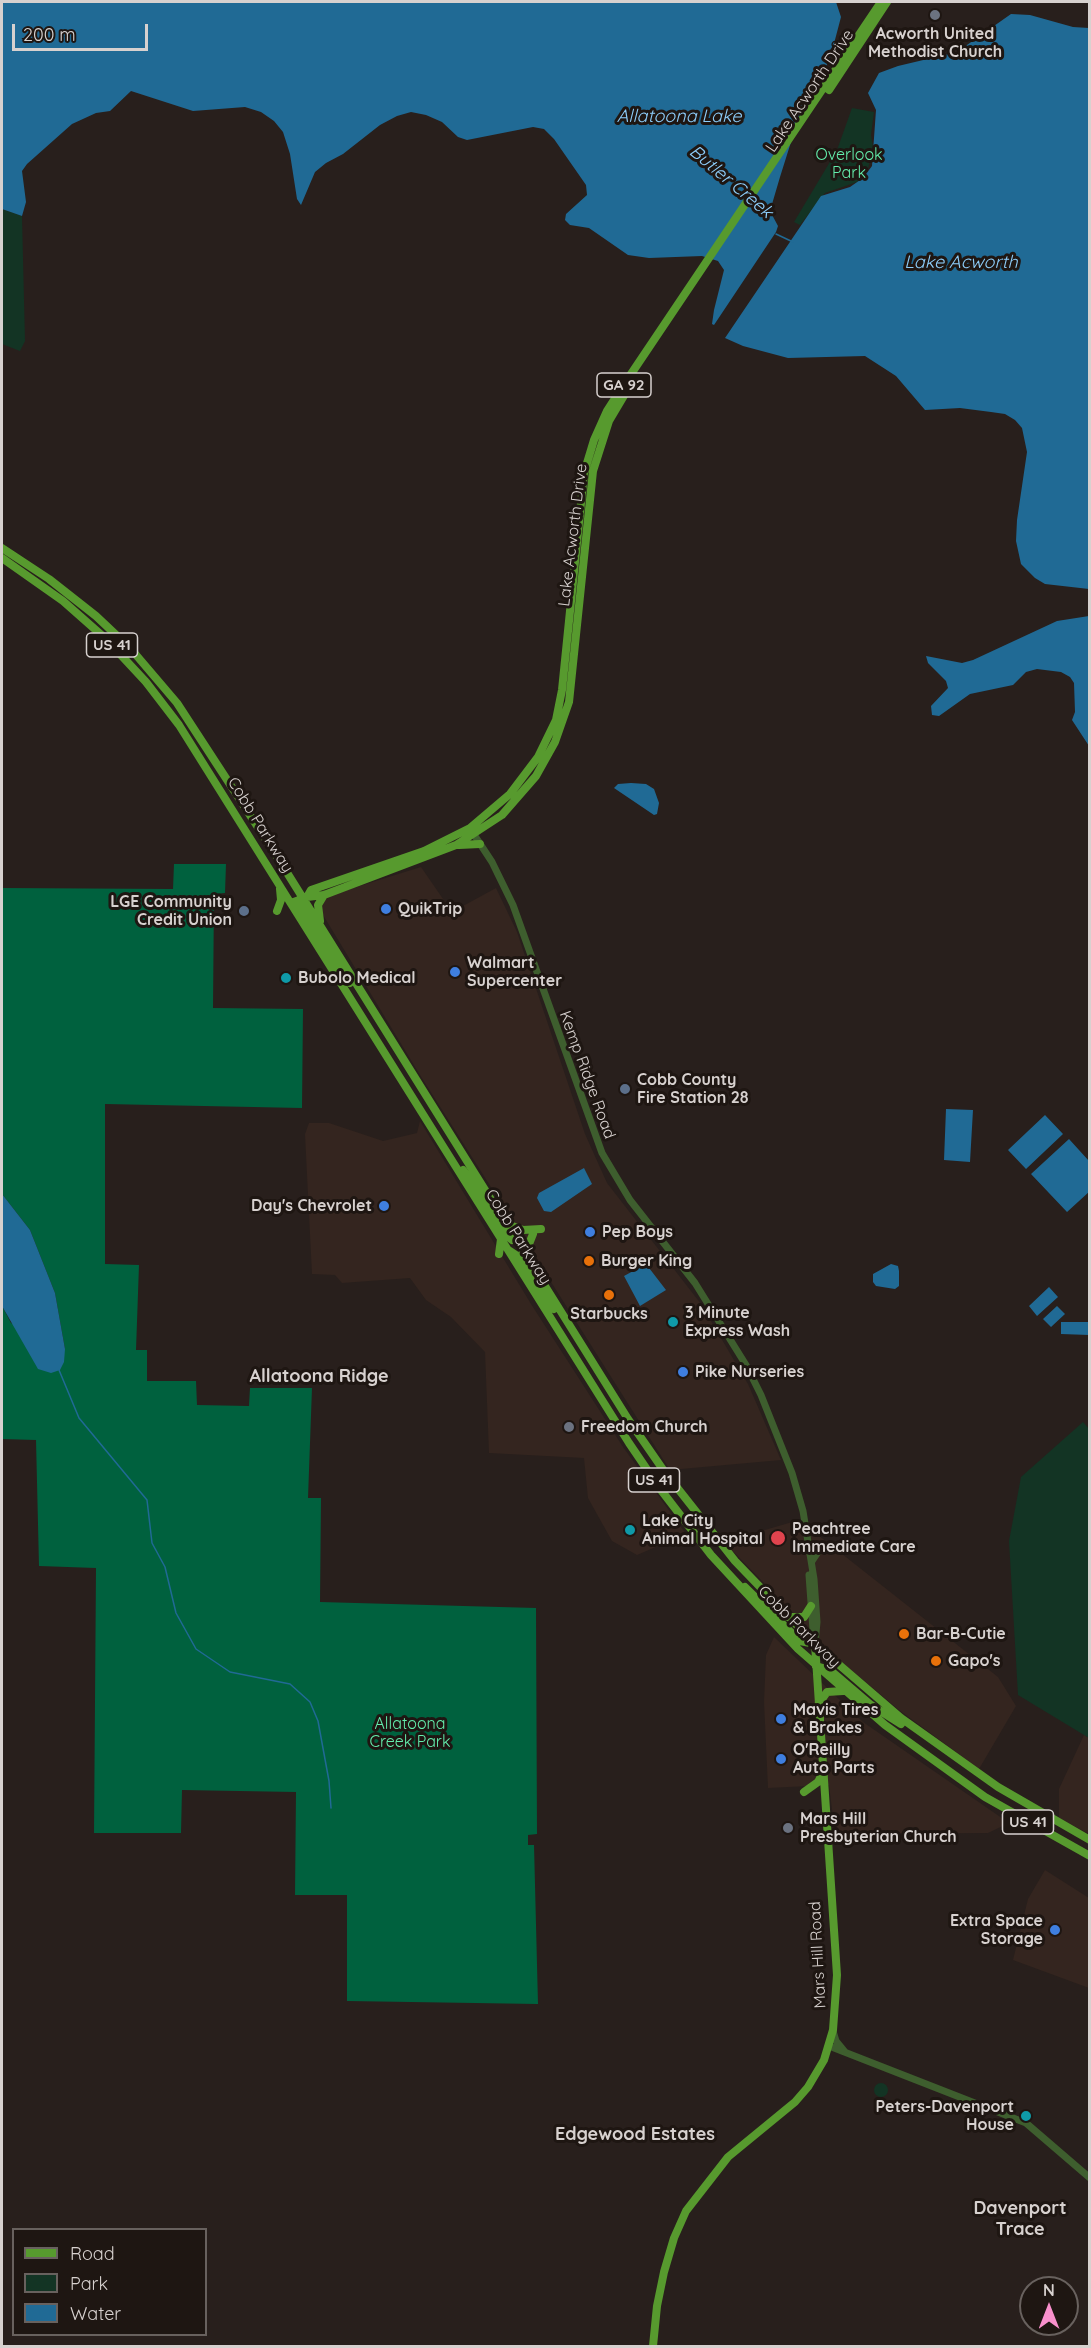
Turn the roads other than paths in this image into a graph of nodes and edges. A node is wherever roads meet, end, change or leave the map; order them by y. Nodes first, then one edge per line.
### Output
1 (881, 2) edge
2 (888, 2) edge
3 (846, 59) junction
4 (2, 549) edge
5 (2, 558) edge
6 (67, 598) junction
7 (472, 831) junction
8 (480, 844) junction
9 (456, 845) junction
10 (280, 886) junction
11 (324, 895) junction
12 (299, 900) junction
13 (277, 911) dead end
14 (325, 932) junction
15 (363, 995) junction
16 (450, 1158) junction
17 (506, 1223) junction
18 (541, 1229) dead end
19 (533, 1234) dead end
20 (518, 1243) junction
21 (503, 1252) junction
22 (528, 1259) junction
23 (571, 1327) junction
24 (820, 1549) dead end
25 (810, 1550) junction
26 (812, 1561) junction
27 (730, 1577) junction
28 (811, 1606) junction
29 (787, 1617) junction
30 (815, 1644) junction
31 (815, 1666) junction
32 (844, 1692) junction
33 (818, 1705) junction
34 (922, 1734) junction
35 (822, 1774) junction
36 (804, 1792) dead end
37 (1089, 1840) edge
38 (1089, 1856) edge
39 (833, 2030) junction
40 (829, 2046) junction
41 (847, 2053) junction
42 (1089, 2178) edge
43 (653, 2346) edge

1 - 3 main road, Lake Acworth Drive / GA 92
2 - 3 main road, Lake Acworth Drive / GA 92
3 - 7 main road, Lake Acworth Drive / GA 92
4 - 6 main road, Cobb Parkway / US 41
5 - 6 main road, Cobb Parkway / US 41
6 - 10 main road, Cobb Parkway / US 41
6 - 12 main road, Cobb Parkway / US 41
7 - 8 street, Kemp Ridge Road
7 - 9 main road, Lake Acworth Drive / GA 92
7 - 12 main road, Lake Acworth Drive / GA 92
8 - 9 main road
8 - 25 street, Kemp Ridge Road
9 - 11 main road, Lake Acworth Drive / GA 92
10 - 12 main road, Cobb Parkway / US 41
10 - 13 main road
11 - 12 main road, Lake Acworth Drive / GA 92
11 - 14 main road
12 - 14 main road, Cobb Parkway / US 41
12 - 15 main road
12 - 16 main road, Cobb Parkway / US 41
14 - 15 main road, Cobb Parkway / US 41
15 - 17 main road, Cobb Parkway / US 41
16 - 20 main road
16 - 21 main road, Cobb Parkway / US 41
17 - 18 main road
17 - 20 main road, Cobb Parkway / US 41
19 - 22 main road
20 - 22 main road, Cobb Parkway / US 41
21 - 23 main road
21 - 27 main road, Cobb Parkway / US 41
22 - 23 main road, Cobb Parkway / US 41
23 - 29 main road, Cobb Parkway / US 41
24 - 26 street
25 - 26 street
25 - 28 street
26 - 30 street
27 - 30 main road
27 - 31 main road, Cobb Parkway / US 41
28 - 29 main road
28 - 30 street
29 - 30 main road, Cobb Parkway / US 41
30 - 31 main road, Mars Hill Road
30 - 34 main road, Cobb Parkway / US 41
31 - 32 main road, Cobb Parkway / US 41
31 - 33 main road, Mars Hill Road
31 - 34 main road
32 - 33 main road
32 - 38 main road, Cobb Parkway / US 41
33 - 35 main road, Mars Hill Road
34 - 37 main road, Cobb Parkway / US 41
35 - 36 main road
35 - 39 main road, Mars Hill Road
39 - 40 main road, Mars Hill Road
39 - 41 street
40 - 41 street
40 - 43 main road, Mars Hill Road
41 - 42 street

